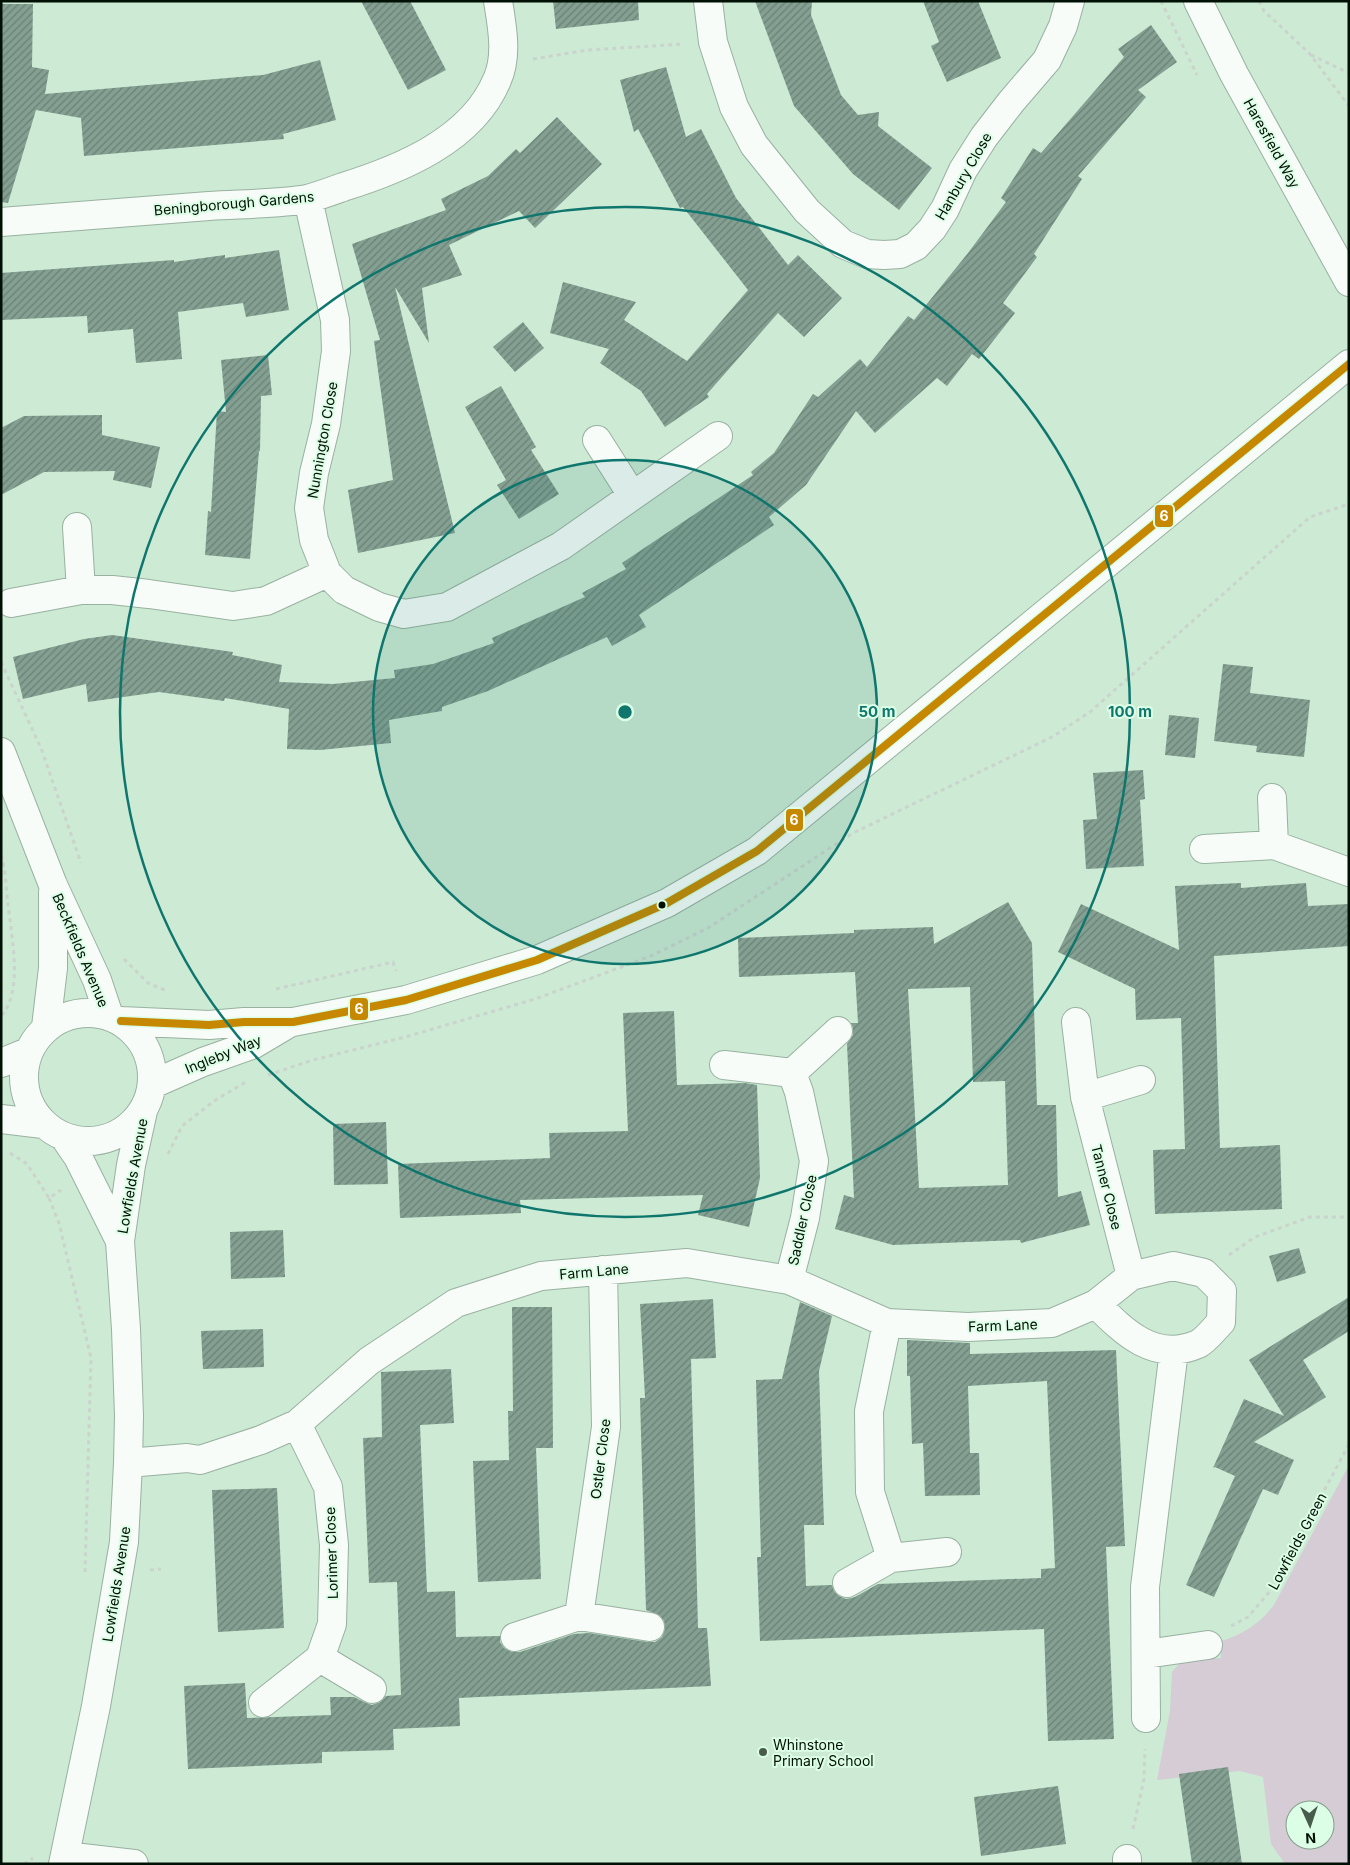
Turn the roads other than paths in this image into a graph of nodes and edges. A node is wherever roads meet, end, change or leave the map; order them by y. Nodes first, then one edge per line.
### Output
1 (498, 1) edge
2 (708, 1) edge
3 (1070, 1) edge
4 (1198, 1) edge
5 (308, 199) junction
6 (1, 222) edge
7 (1349, 282) edge
8 (1349, 364) edge
9 (718, 436) dead end
10 (597, 440) dead end
11 (632, 496) junction
12 (77, 527) dead end
13 (327, 573) junction
14 (82, 590) junction
15 (11, 603) dead end
16 (1, 752) edge
17 (8, 785) edge
18 (1272, 798) dead end
19 (1274, 845) junction
20 (1204, 849) dead end
21 (1349, 872) edge
22 (53, 885) junction
23 (115, 1018) junction
24 (292, 1022) junction
25 (1076, 1022) dead end
26 (46, 1027) junction
27 (838, 1031) dead end
28 (28, 1052) junction
29 (1, 1063) edge
30 (724, 1065) dead end
31 (792, 1073) junction
32 (1141, 1080) dead end
33 (153, 1084) junction
34 (1085, 1097) junction
35 (143, 1111) junction
36 (1, 1119) edge
37 (43, 1124) junction
38 (65, 1138) junction
39 (120, 1241) junction
40 (603, 1270) junction
41 (1131, 1276) junction
42 (789, 1280) junction
43 (1096, 1304) junction
44 (887, 1323) junction
45 (1174, 1350) junction
46 (296, 1424) junction
47 (128, 1463) junction
48 (946, 1552) dead end
49 (890, 1558) junction
50 (847, 1583) dead end
51 (579, 1616) junction
52 (650, 1627) dead end
53 (516, 1636) dead end
54 (1208, 1645) road end
55 (1146, 1654) junction
56 (320, 1658) junction
57 (372, 1689) dead end
58 (264, 1703) dead end
59 (1146, 1718) road end
60 (64, 1860) edge
61 (134, 1864) edge

1 - 5 street, Beningborough Gardens
2 - 3 street, Hanbury Close
4 - 7 street, Haresfield Way
5 - 6 street, Beningborough Gardens
5 - 13 street, Nunnington Close
8 - 24 street, Ingleby Way
9 - 11 street, Nunnington Close
10 - 11 street
11 - 13 street, Nunnington Close
12 - 14 street
13 - 14 street
14 - 15 street
16 - 17 street, Beckfields Avenue
17 - 22 street, Beckfields Avenue
18 - 19 street
19 - 20 street
19 - 21 street
22 - 23 street, Beckfields Avenue
22 - 26 street, Beckfields Avenue
23 - 24 street, Ingleby Way
23 - 26 street
23 - 33 street
24 - 33 street, Ingleby Way
25 - 34 street, Tanner Close
26 - 28 street
27 - 31 street
28 - 29 street
28 - 37 street
30 - 31 street
31 - 42 street, Saddler Close
32 - 34 street
33 - 35 street
34 - 41 street, Tanner Close
35 - 38 street
35 - 39 street, Lowfields Avenue
36 - 37 street
37 - 38 street
38 - 39 street, Lowfields Avenue
39 - 47 street, Lowfields Avenue
40 - 42 street, Farm Lane
40 - 46 street, Farm Lane
40 - 51 street, Ostler Close
41 - 43 street, Farm Lane
41 - 45 street, Farm Lane
42 - 44 street, Farm Lane
43 - 44 street, Farm Lane
43 - 45 street
44 - 49 street
45 - 55 street
46 - 47 street, Farm Lane
46 - 56 street, Lorimer Close
47 - 60 street, Lowfields Avenue
48 - 49 street
49 - 50 street
51 - 52 street
51 - 53 street
54 - 55 street
55 - 59 street
56 - 57 street
56 - 58 street
60 - 61 street

